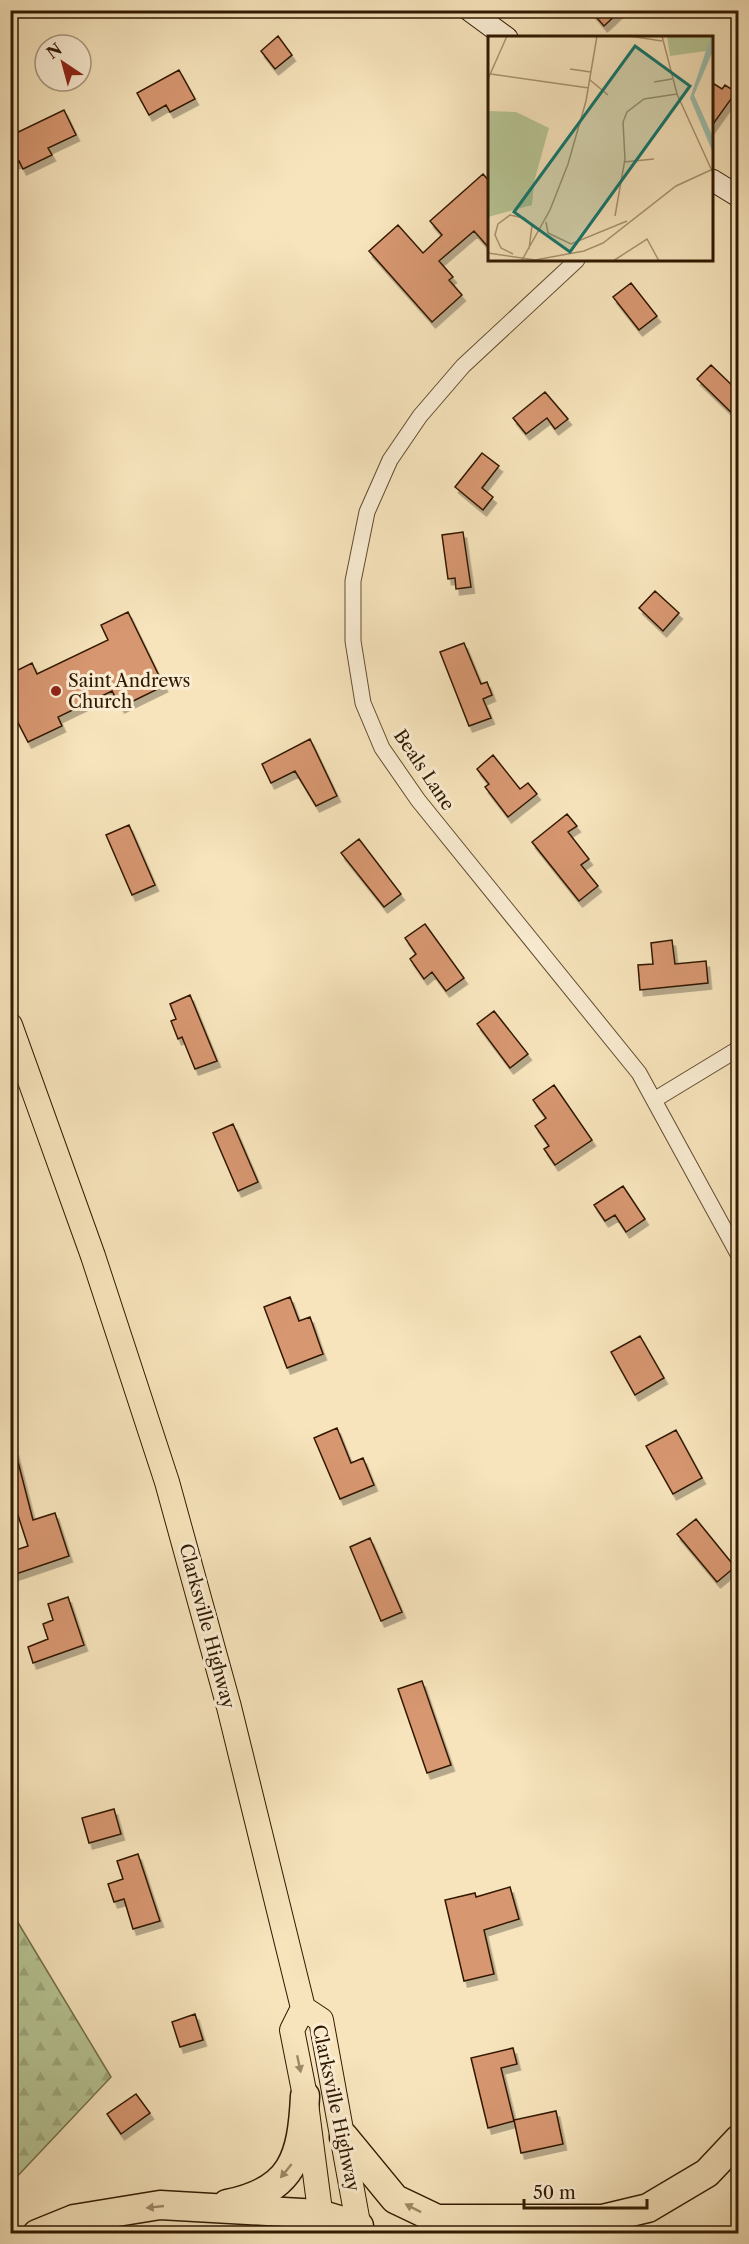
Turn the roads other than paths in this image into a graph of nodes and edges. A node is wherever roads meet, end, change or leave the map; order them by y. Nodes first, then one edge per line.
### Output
1 (469, 10) edge
2 (504, 36) edge
3 (713, 181) edge
4 (738, 196) edge
5 (576, 261) edge
6 (10, 1025) edge
7 (738, 1049) edge
8 (654, 1100) junction
9 (738, 1254) edge
10 (303, 2008) junction
11 (306, 2096) junction
12 (344, 2137) junction
13 (738, 2140) edge
14 (213, 2207) junction
15 (321, 2224) edge
16 (360, 2230) edge
17 (37, 2234) edge

1 - 2 main road
3 - 4 main road
5 - 8 street, Beals Lane
6 - 10 main road, Clarksville Highway
7 - 8 street
8 - 9 street, Beals Lane
10 -> 11 main road
10 - 12 main road, Clarksville Highway
11 -> 14 highway
11 - 15 main road
13 -> 12 highway
12 - 16 main road, Clarksville Highway
14 - 15 highway
14 -> 17 highway
15 - 16 highway

